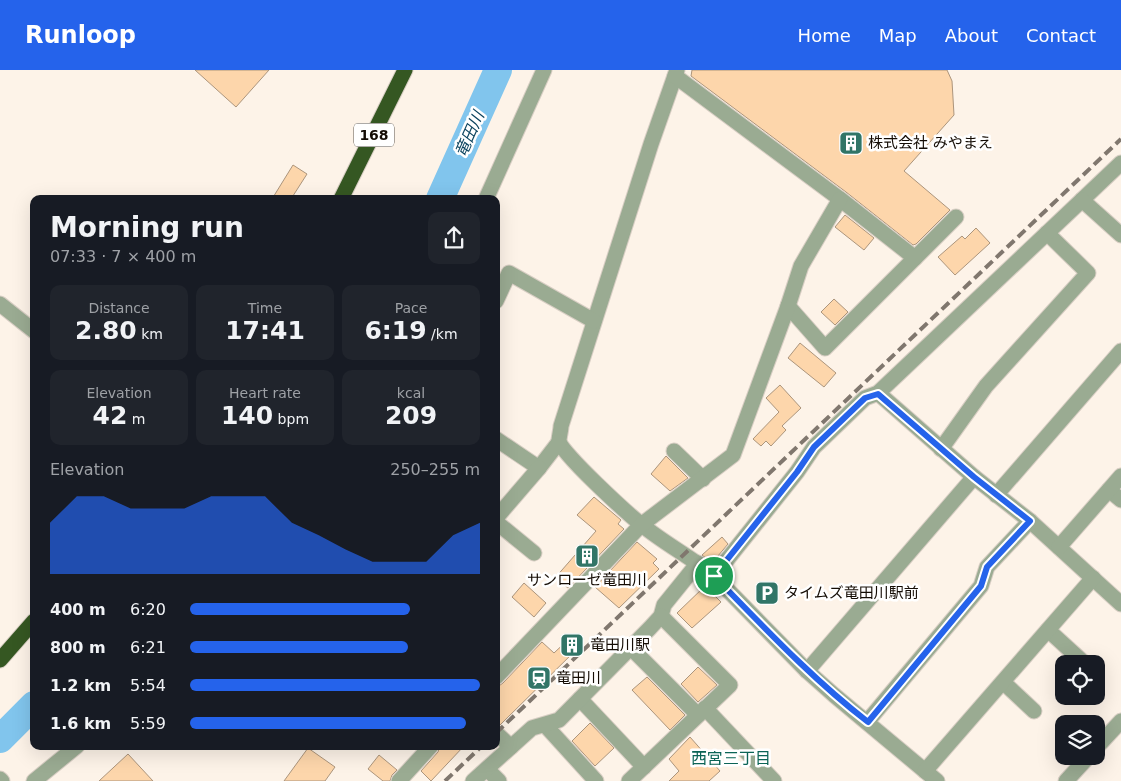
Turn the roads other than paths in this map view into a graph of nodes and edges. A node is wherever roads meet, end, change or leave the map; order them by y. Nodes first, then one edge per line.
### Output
1 (405, 70) edge
2 (544, 70) edge
3 (676, 73) edge
4 (1121, 163) edge
5 (343, 195) edge
6 (488, 195) edge
7 (840, 199) junction
8 (1082, 200) junction
9 (956, 217) dead end
10 (1047, 233) junction
11 (1121, 235) edge
12 (915, 258) junction
13 (500, 292) edge
14 (0, 304) edge
15 (788, 306) junction
16 (594, 321) junction
17 (30, 328) edge
18 (1121, 351) edge
19 (878, 394) junction
20 (500, 442) edge
21 (559, 442) junction
22 (941, 449) junction
23 (674, 451) dead end
24 (539, 468) junction
25 (1121, 476) edge
26 (974, 477) junction
27 (703, 479) junction
28 (1109, 490) junction
29 (996, 495) junction
30 (1121, 500) edge
31 (500, 515) edge
32 (1030, 521) junction
33 (500, 523) edge
34 (641, 525) junction
35 (1059, 547) junction
36 (534, 553) dead end
37 (698, 563) junction
38 (714, 576) junction
39 (1094, 578) junction
40 (1121, 603) edge
41 (661, 616) junction
42 (30, 625) edge
43 (1048, 630) junction
44 (631, 648) junction
45 (3, 650) edge
46 (1075, 655) edge
47 (807, 671) junction
48 (500, 673) edge
49 (1003, 682) junction
50 (580, 700) junction
51 (1034, 711) dead end
52 (701, 712) junction
53 (1121, 721) edge
54 (868, 722) junction
55 (545, 725) junction
56 (500, 737) edge
57 (1105, 738) edge
58 (511, 747) junction
59 (72, 750) edge
60 (427, 750) edge
61 (1081, 765) edge
62 (644, 767) junction
63 (487, 769) junction
64 (931, 776) edge
65 (34, 781) edge
66 (399, 781) edge
67 (473, 781) edge
68 (499, 781) edge
69 (596, 781) edge
70 (629, 781) edge
71 (774, 781) edge
72 (1066, 781) edge

1 - 5 highway, 168
2 - 6 street
3 - 7 street
3 - 16 street
4 - 8 street
7 - 12 street
7 - 15 street
8 - 10 street
8 - 11 street
9 - 12 street
10 - 19 street
10 - 22 street
12 - 15 street
13 - 16 street
14 - 17 street
15 - 27 street
16 - 21 street
18 - 29 street
19 - 22 street
19 - 38 street
20 - 24 street
21 - 24 street
21 - 34 street
22 - 26 street
23 - 27 street
24 - 31 street
25 - 28 street
26 - 29 street
26 - 47 street
27 - 34 street
28 - 30 street
28 - 35 street
29 - 32 street
32 - 35 street
32 - 54 street
33 - 36 street
34 - 37 street
34 - 48 street
35 - 39 street
37 - 38 street
37 - 41 street
38 - 47 street
39 - 40 street
39 - 43 street
41 - 44 street
41 - 52 street
42 - 45 highway
43 - 46 street
43 - 49 street
44 - 50 street
44 - 52 street
47 - 54 street
49 - 51 street
49 - 64 street
50 - 55 street
50 - 62 street
52 - 62 street
52 - 71 street
53 - 57 street
54 - 64 street
55 - 58 street
55 - 69 street
56 - 58 street
58 - 63 street
59 - 65 street
60 - 66 street
61 - 72 street
62 - 70 street
63 - 67 street
63 - 68 street

